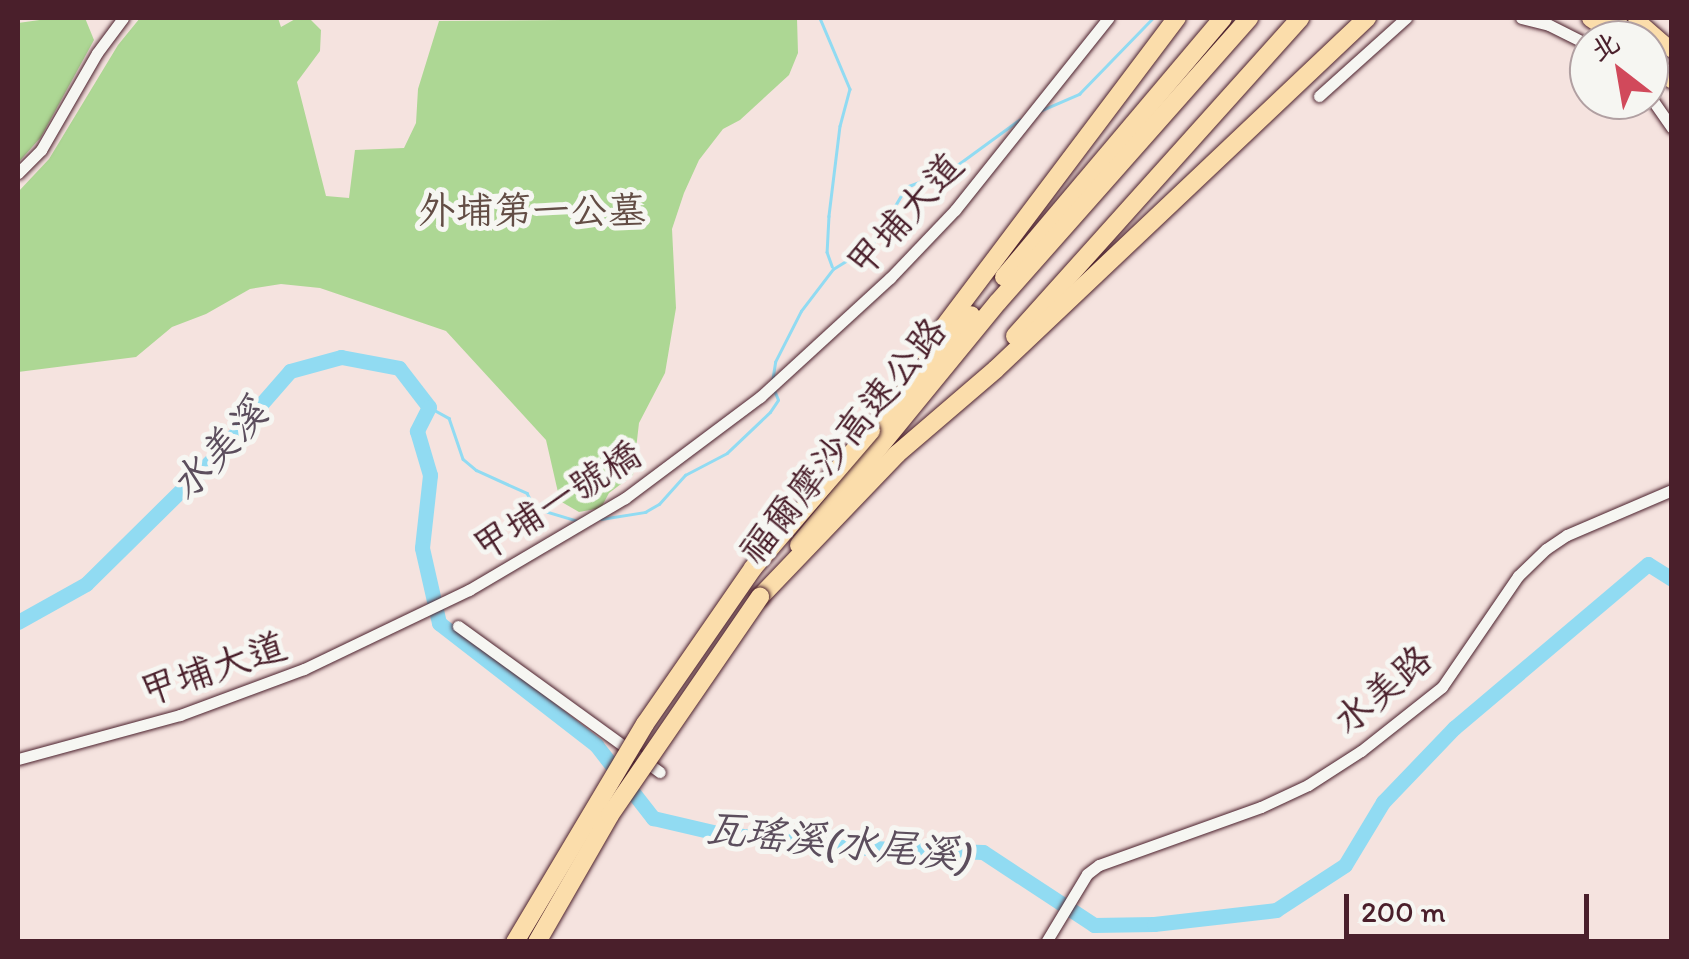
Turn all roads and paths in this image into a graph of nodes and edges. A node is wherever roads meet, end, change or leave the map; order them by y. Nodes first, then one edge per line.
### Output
1 (124, 18) edge
2 (1108, 18) edge
3 (1175, 18) edge
4 (1223, 18) edge
5 (1249, 18) edge
6 (1300, 18) edge
7 (1367, 18) edge
8 (1406, 18) edge
9 (1521, 18) edge
10 (1635, 18) edge
11 (1569, 35) edge
12 (1672, 50) edge
13 (1320, 96) dead end
14 (18, 173) edge
15 (953, 408) junction
16 (720, 428) joint
17 (871, 430) junction
18 (1672, 490) edge
19 (760, 597) junction
20 (420, 616) joint
21 (458, 626) dead end
22 (18, 759) edge
23 (660, 772) dead end
24 (515, 942) edge
25 (536, 942) edge
26 (1046, 942) edge

1 - 14 street
2 - 16 street, 甲埔大道
3 - 17 highway
4 - 17 highway, 福爾摩沙高速公路
5 - 19 highway, 福爾摩沙高速公路
6 - 15 highway
7 - 15 highway
8 - 13 street
9 - 11 street
10 - 12 main road
15 - 19 highway
16 - 20 street, 甲埔一號橋
17 - 24 highway, 福爾摩沙高速公路, bridge
18 - 26 street, 水美路
19 - 25 highway, 福爾摩沙高速公路, bridge
20 - 22 street, 甲埔大道
21 - 23 street

